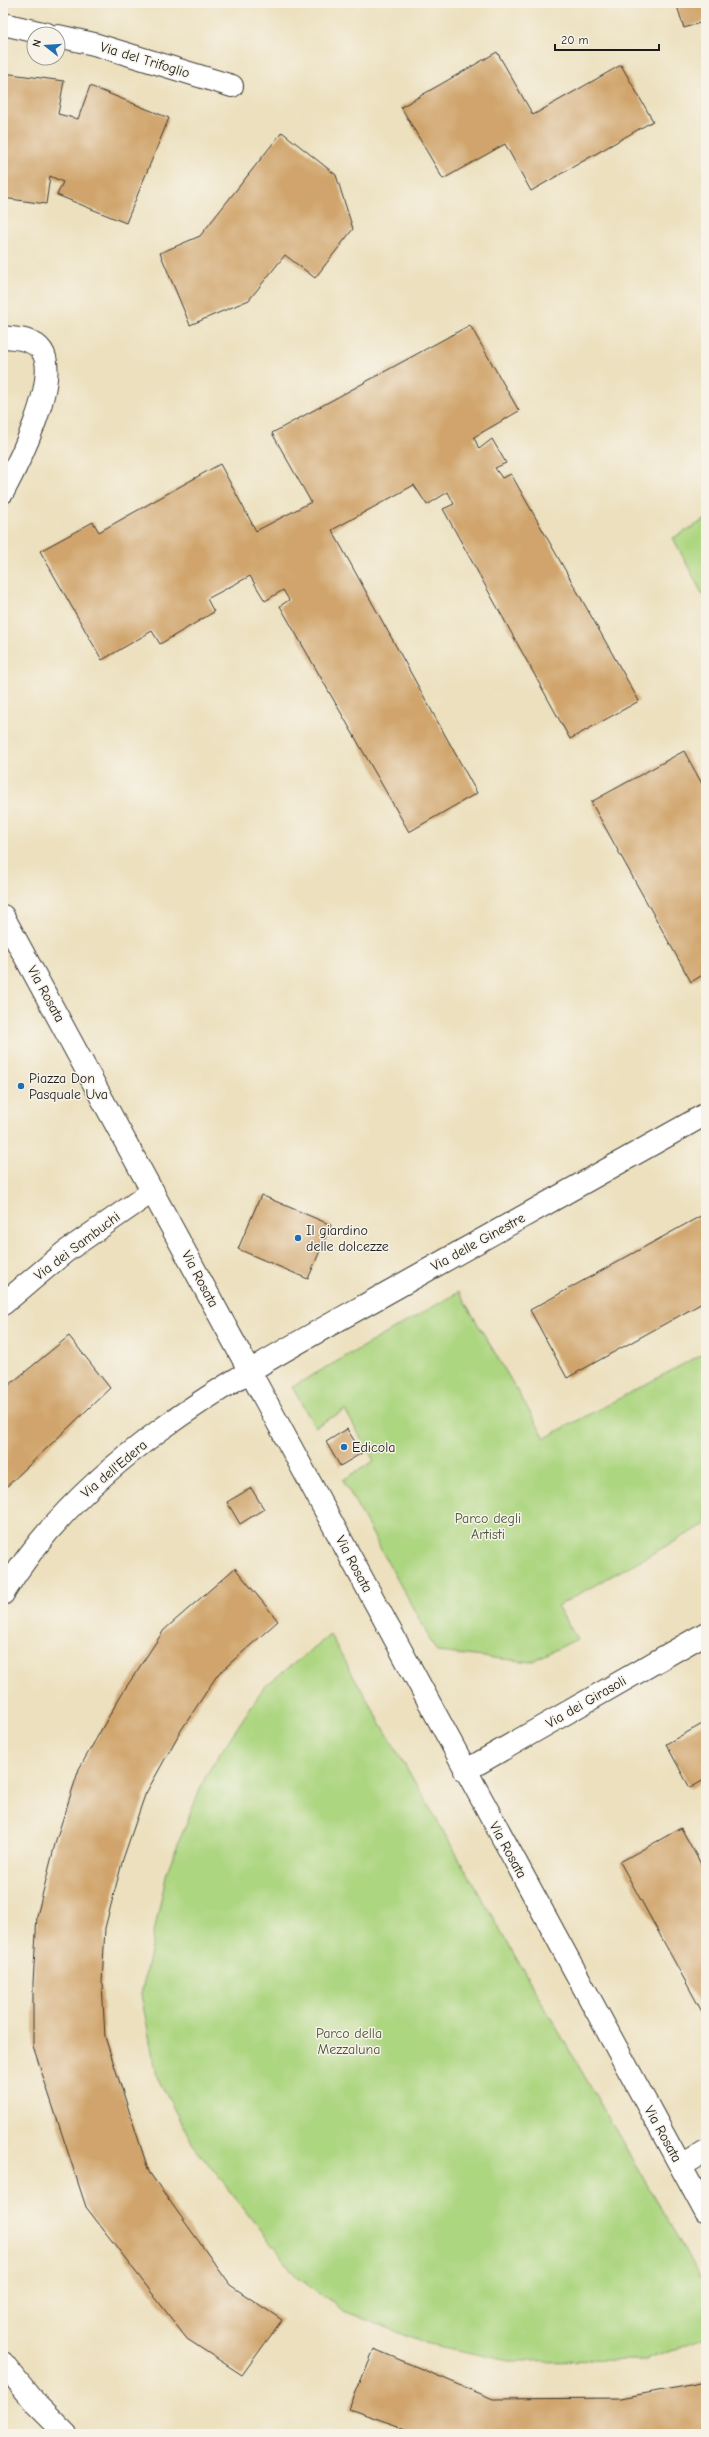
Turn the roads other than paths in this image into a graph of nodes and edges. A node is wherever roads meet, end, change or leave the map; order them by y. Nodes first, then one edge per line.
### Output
1 (3, 24) edge
2 (26, 29) edge
3 (66, 38) edge
4 (232, 86) dead end
5 (3, 337) edge
6 (3, 492) edge
7 (3, 916) edge
8 (706, 1114) edge
9 (153, 1191) junction
10 (3, 1304) edge
11 (250, 1371) junction
12 (3, 1594) edge
13 (706, 1633) edge
14 (465, 1771) junction
15 (706, 2151) edge
16 (681, 2166) junction
17 (706, 2213) edge
18 (3, 2363) edge
19 (66, 2434) edge

1 - 2 street
3 - 4 street, Via del Trifoglio
5 - 6 street
7 - 9 street, Via Rosata
8 - 11 street, Via delle Ginestre
9 - 10 street, Via dei Sambuchi
9 - 11 street, Via Rosata
11 - 12 street, Via dell'Edera
11 - 14 street, Via Rosata
13 - 14 street, Via dei Girasoli
14 - 16 street, Via Rosata
15 - 16 street
16 - 17 street, Via Rosata
18 - 19 street

